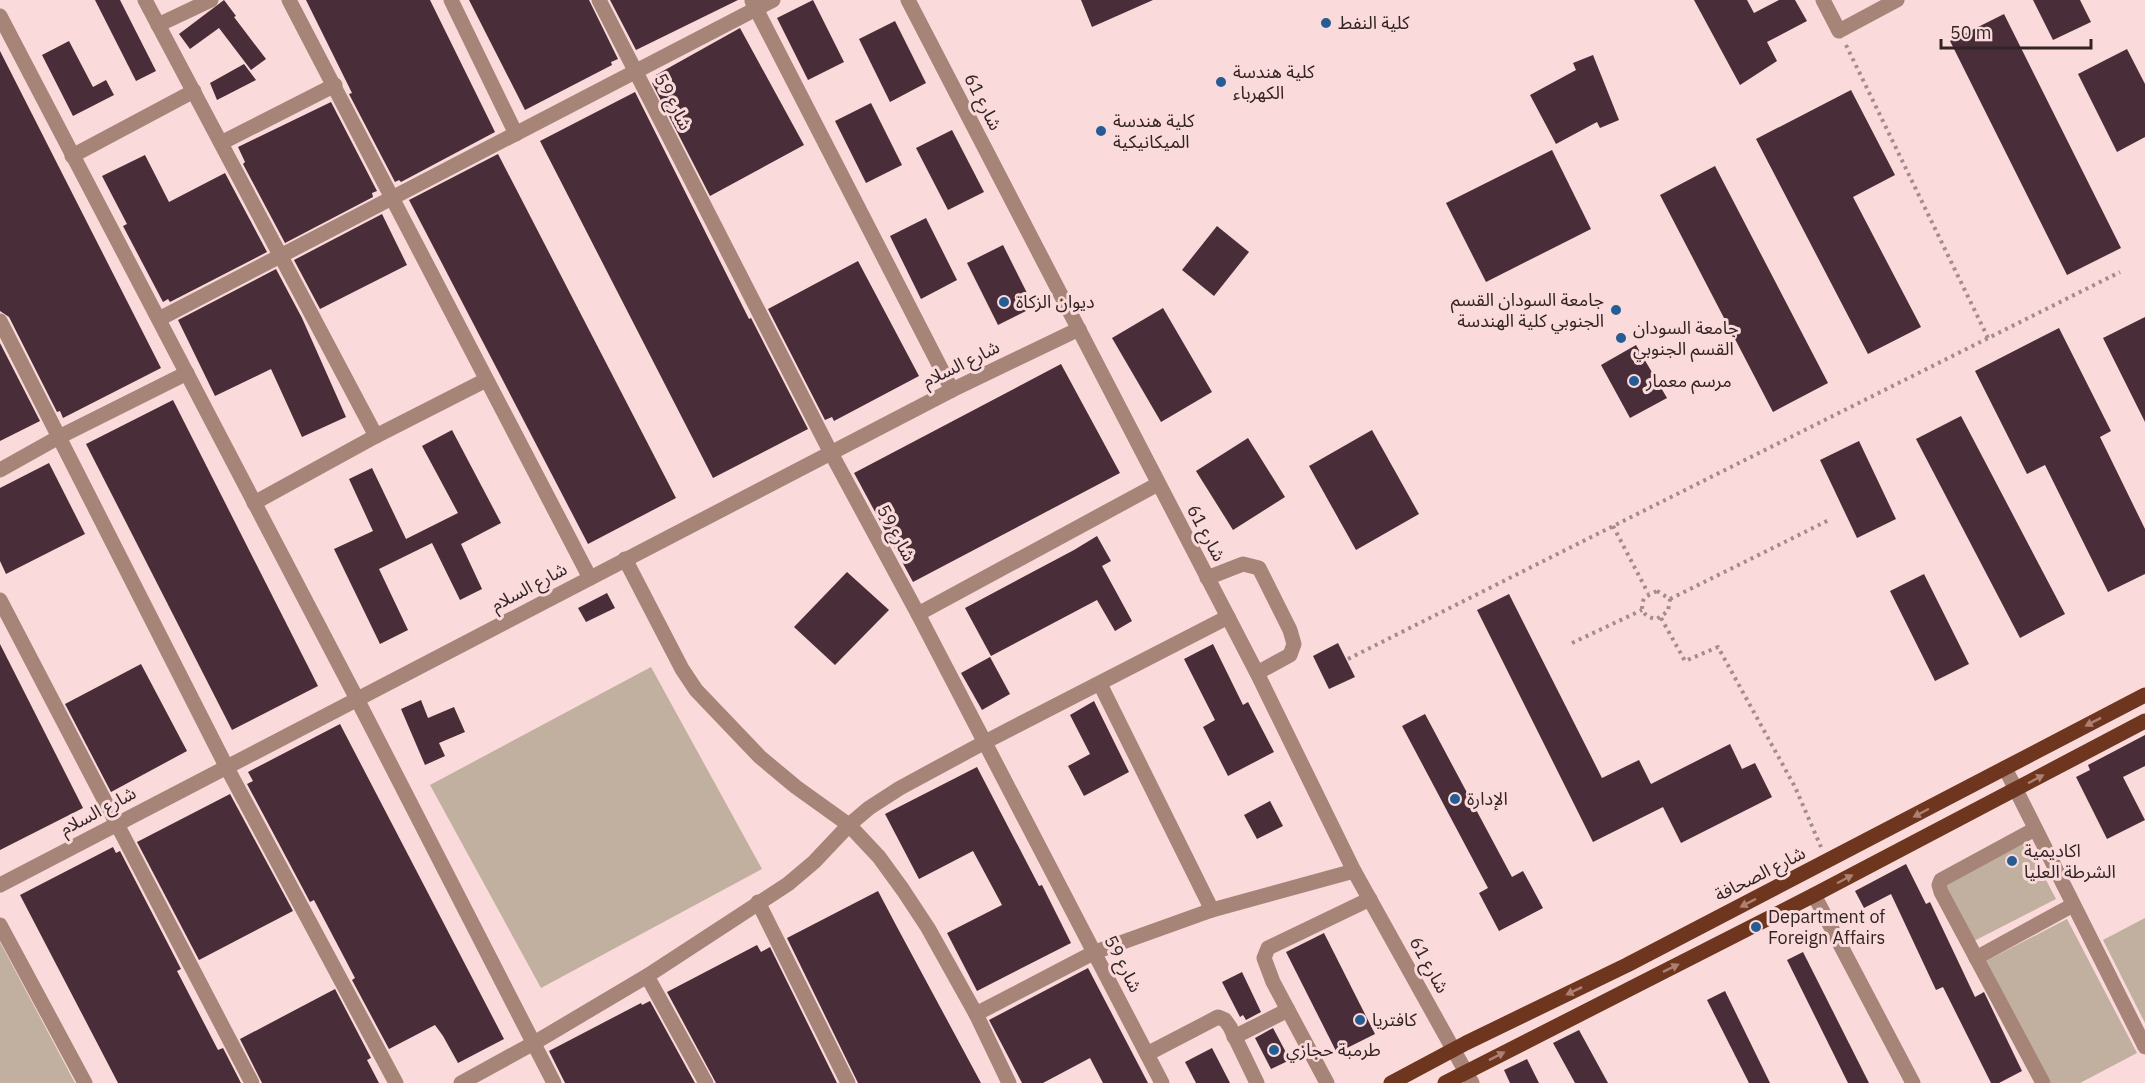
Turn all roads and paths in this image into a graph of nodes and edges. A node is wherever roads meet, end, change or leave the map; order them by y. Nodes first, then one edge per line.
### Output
1 (145, 0) edge
2 (211, 0) edge
3 (289, 0) edge
4 (451, 0) edge
5 (599, 0) edge
6 (773, 0) edge
7 (908, 0) edge
8 (1823, 0) edge
9 (1897, 0) edge
10 (754, 5) edge
11 (0, 16) edge
12 (158, 25) junction
13 (1839, 31) junction
14 (635, 71) junction
15 (335, 85) junction
16 (194, 91) junction
17 (516, 134) junction
18 (221, 142) junction
19 (72, 156) junction
20 (393, 199) junction
21 (280, 257) junction
22 (2120, 272) dead end
23 (159, 319) junction
24 (0, 321) edge
25 (1079, 329) junction
26 (1988, 338) junction
27 (187, 373) junction
28 (486, 380) junction
29 (952, 390) junction
30 (376, 436) junction
31 (59, 437) junction
32 (831, 453) junction
33 (0, 470) edge
34 (1158, 484) junction
35 (254, 503) junction
36 (1831, 519) dead end
37 (1613, 526) junction
38 (625, 559) junction
39 (590, 578) junction
40 (1207, 578) junction
41 (1648, 593) junction
42 (1670, 599) junction
43 (0, 600) edge
44 (1642, 609) junction
45 (918, 614) junction
46 (1228, 617) junction
47 (1661, 618) junction
48 (1572, 643) dead end
49 (1348, 659) dead end
50 (1257, 673) junction
51 (1100, 684) junction
52 (2145, 695) edge
53 (357, 699) junction
54 (2145, 721) edge
55 (985, 742) junction
56 (226, 766) junction
57 (2005, 768) junction
58 (2015, 790) junction
59 (117, 823) junction
60 (849, 825) junction
61 (2035, 829) junction
62 (1828, 861) junction
63 (1354, 871) junction
64 (0, 885) edge
65 (1814, 896) junction
66 (1370, 899) junction
67 (758, 902) junction
68 (2073, 905) junction
69 (1212, 910) junction
70 (0, 925) edge
71 (1095, 952) junction
72 (1976, 958) junction
73 (647, 976) junction
74 (1288, 1010) junction
75 (976, 1014) junction
76 (1234, 1037) junction
77 (534, 1043) junction
78 (2145, 1047) edge
79 (1453, 1049) junction
80 (1148, 1054) junction
81 (1469, 1077) edge
82 (85, 1083) edge
83 (252, 1083) edge
84 (396, 1083) edge
85 (461, 1083) edge
86 (554, 1083) edge
87 (706, 1083) edge
88 (848, 1083) edge
89 (1009, 1083) edge
90 (1162, 1083) edge
91 (1257, 1083) edge
92 (1327, 1083) edge
93 (1391, 1083) edge
94 (1445, 1083) edge
95 (1913, 1083) edge
96 (2043, 1083) edge

1 - 12 street
2 - 12 street
3 - 15 street
4 - 17 street
5 - 14 street, شارع 59
6 - 10 street
7 - 25 street, شارع 61
8 - 13 street
9 - 13 street
10 - 14 street
10 - 29 street
11 - 19 street
12 - 16 street
13 - 26 path
14 - 17 street
14 - 32 street, شارع 59
15 - 18 street
15 - 20 street
16 - 18 street
16 - 19 street
17 - 20 street
18 - 21 street
19 - 23 street
20 - 21 street
20 - 28 street
21 - 23 street
21 - 30 street
22 - 26 path
23 - 27 street
24 - 31 street
25 - 29 street, شارع السلام
25 - 34 street, شارع 61
26 - 37 path
27 - 31 street
27 - 35 street
28 - 30 street
28 - 39 street
29 - 32 street, شارع السلام
30 - 35 street
31 - 33 street
31 - 56 street
32 - 38 street, شارع السلام
32 - 45 street, شارع 59
34 - 40 street, شارع 61
34 - 45 street
35 - 53 street
36 - 42 path
37 - 41 path
37 - 49 path
38 - 39 street, شارع السلام
38 - 60 street
39 - 53 street, شارع السلام
40 - 46 street, شارع 61
40 - 50 street
41 - 42 path
41 - 44 path
42 - 47 path
43 - 59 street
44 - 47 path
44 - 48 path
45 - 55 street, شارع 59
46 - 50 street, شارع 61
46 - 51 street
47 - 62 path
50 - 63 street, شارع 61
51 - 55 street
51 - 69 street
52 -> 57 main road, شارع الصحافة
53 - 56 street, شارع السلام
53 - 77 street
58 -> 54 main road
55 - 60 street
55 - 71 street, شارع 59
56 - 59 street, شارع السلام
56 - 84 street
57 - 58 street
57 -> 62 main road, شارع الصحافة
58 - 61 street
65 -> 58 main road
59 - 64 street, شارع السلام
59 - 83 street
60 - 67 street
60 - 75 street
61 - 68 street
61 - 72 street
62 -> 79 main road, شارع الصحافة
63 - 66 street, شارع 61
63 - 69 street
81 -> 65 main road
65 - 95 street
66 - 74 street
66 - 79 street, شارع 61
67 - 73 street
67 - 88 street
68 - 72 street
68 - 78 street
69 - 71 street
70 - 82 street
71 - 75 street
71 - 80 street, شارع 59
72 - 96 street
73 - 77 street
73 - 87 street
74 - 76 street
74 - 92 street
75 - 89 street
76 - 80 street
76 - 91 street
77 - 85 street
77 - 86 street
79 - 81 street, شارع 61
79 - 93 main road, شارع الصحافة
80 - 90 street, شارع 59
81 - 94 main road

